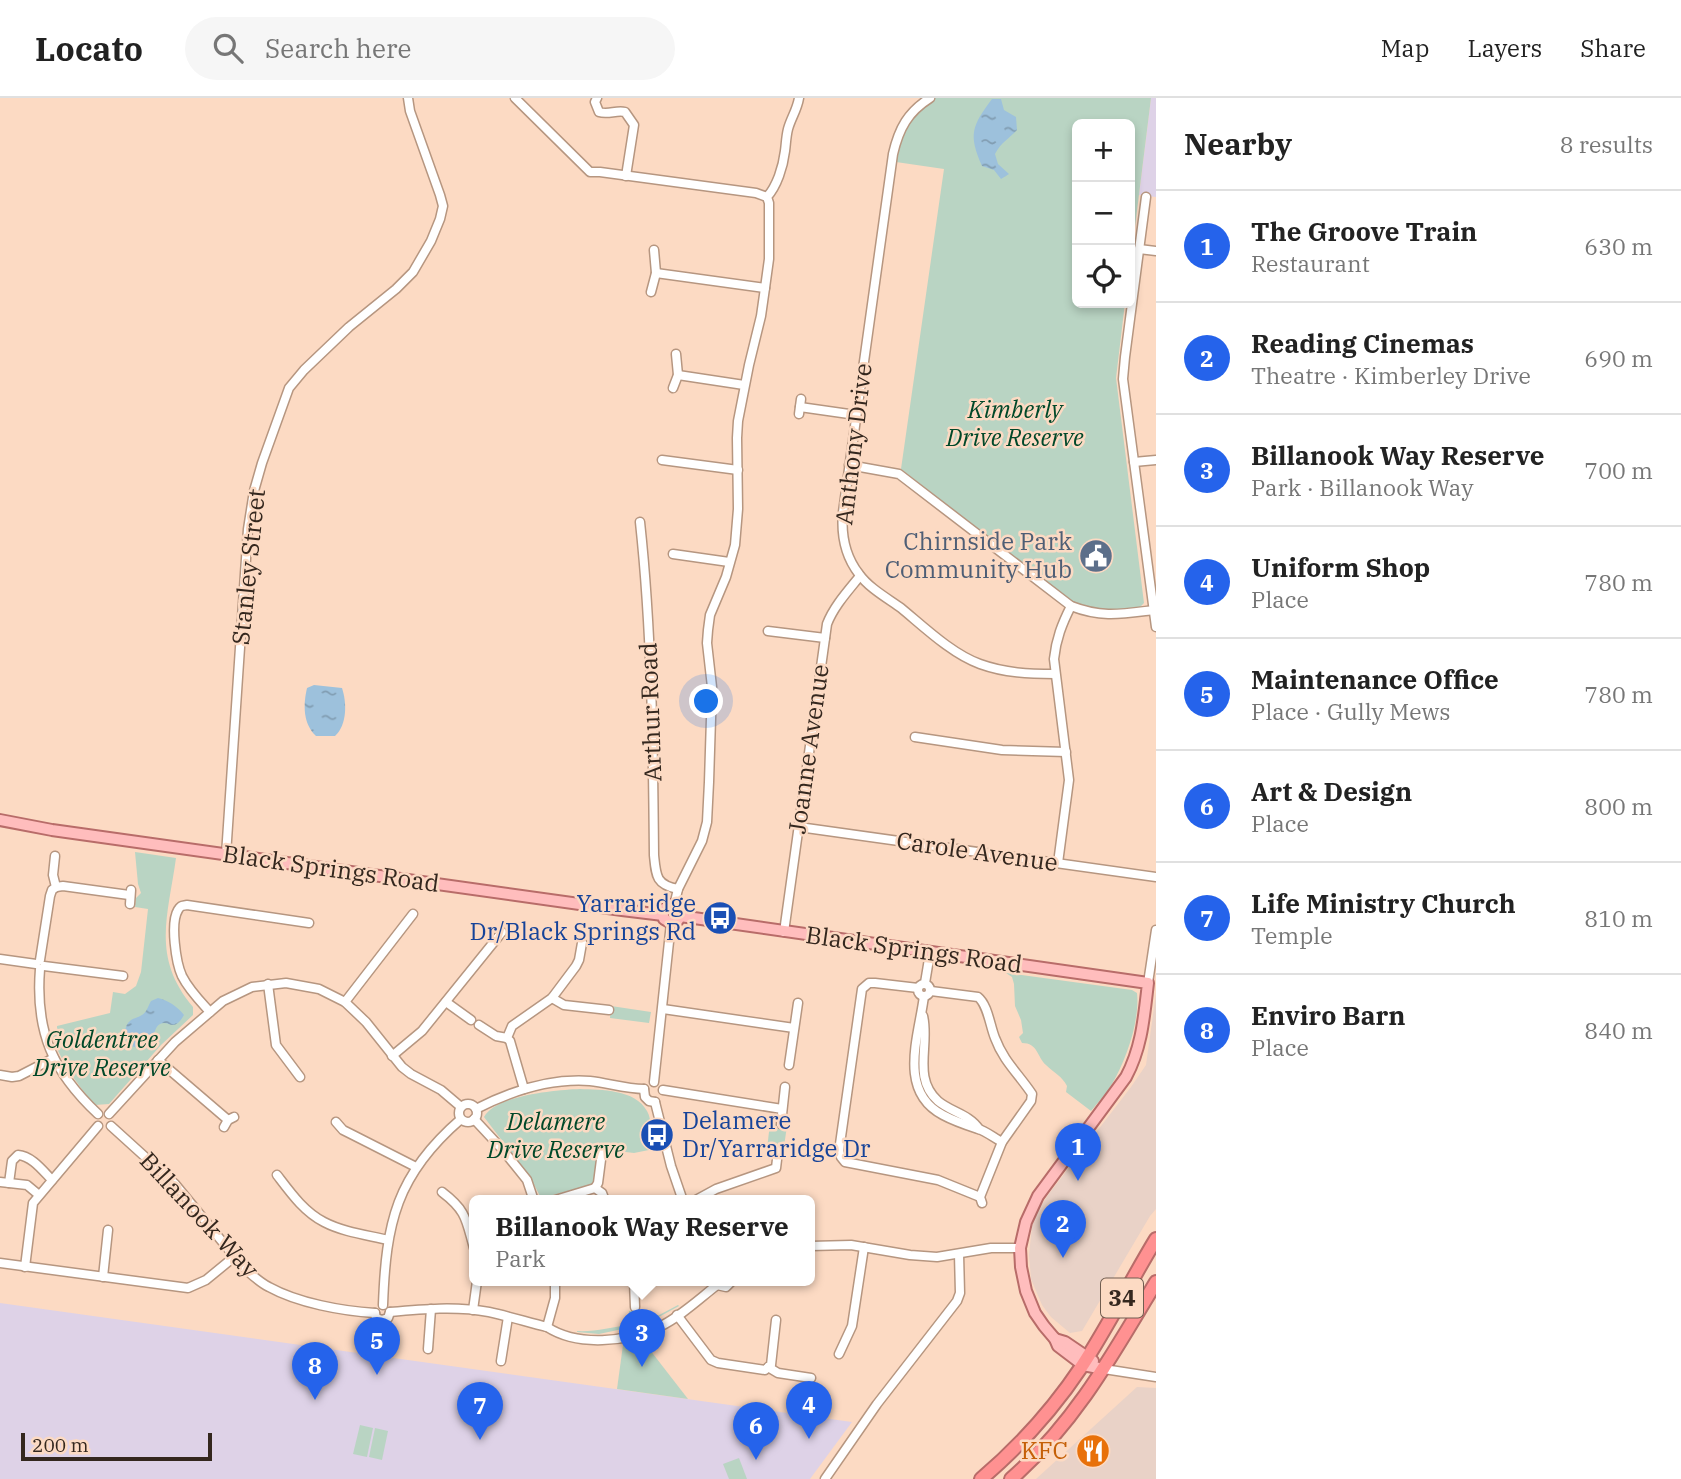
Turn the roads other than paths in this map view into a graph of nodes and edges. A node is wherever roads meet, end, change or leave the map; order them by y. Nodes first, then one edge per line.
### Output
1 (408, 98) edge
2 (515, 98) edge
3 (597, 98) edge
4 (799, 98) edge
5 (930, 98) edge
6 (626, 176) junction
7 (767, 197) junction
8 (1146, 197) dead end
9 (1139, 249) junction
10 (654, 250) dead end
11 (1156, 251) edge
12 (656, 273) junction
13 (765, 288) junction
14 (651, 292) dead end
15 (676, 354) dead end
16 (678, 376) junction
17 (744, 385) junction
18 (673, 388) dead end
19 (800, 407) dead end
20 (856, 415) junction
21 (662, 460) dead end
22 (1156, 460) edge
23 (1134, 462) junction
24 (849, 465) junction
25 (738, 470) junction
26 (640, 522) dead end
27 (673, 554) dead end
28 (729, 562) junction
29 (1152, 566) edge
30 (860, 576) junction
31 (1071, 606) junction
32 (1154, 610) junction
33 (1156, 627) edge
34 (768, 631) dead end
35 (825, 638) junction
36 (1055, 674) junction
37 (915, 737) dead end
38 (1066, 752) junction
39 (0, 821) edge
40 (799, 827) junction
41 (226, 855) junction
42 (55, 856) dead end
43 (1058, 863) junction
44 (1156, 877) edge
45 (56, 887) junction
46 (678, 889) junction
47 (130, 896) dead end
48 (674, 906) junction
49 (413, 914) dead end
50 (663, 915) junction
51 (676, 919) junction
52 (309, 923) dead end
53 (1156, 930) edge
54 (502, 932) dead end
55 (784, 932) junction
56 (582, 943) dead end
57 (930, 953) junction
58 (0, 959) edge
59 (40, 965) junction
60 (123, 976) dead end
61 (1148, 983) junction
62 (268, 984) junction
63 (922, 986) junction
64 (928, 994) junction
65 (552, 998) junction
66 (345, 1002) junction
67 (446, 1002) junction
68 (798, 1003) dead end
69 (663, 1009) junction
70 (609, 1010) dead end
71 (210, 1012) junction
72 (794, 1028) junction
73 (508, 1038) junction
74 (393, 1056) junction
75 (54, 1058) junction
76 (158, 1059) junction
77 (789, 1065) dead end
78 (0, 1076) edge
79 (301, 1078) dead end
80 (654, 1082) junction
81 (785, 1087) dead end
82 (524, 1088) junction
83 (644, 1089) junction
84 (663, 1090) junction
85 (655, 1102) junction
86 (461, 1107) junction
87 (475, 1109) junction
88 (782, 1109) junction
89 (98, 1114) junction
90 (109, 1114) junction
91 (461, 1119) junction
92 (474, 1119) junction
93 (228, 1122) dead end
94 (335, 1122) dead end
95 (781, 1124) dead end
96 (98, 1126) junction
97 (111, 1126) junction
98 (1002, 1142) junction
99 (778, 1151) dead end
100 (602, 1152) dead end
101 (416, 1167) junction
102 (277, 1175) dead end
103 (52, 1180) junction
104 (4, 1182) edge
105 (595, 1188) junction
106 (442, 1192) dead end
107 (39, 1195) junction
108 (532, 1195) edge
109 (572, 1195) edge
110 (603, 1195) edge
111 (681, 1195) edge
112 (705, 1195) edge
113 (469, 1220) edge
114 (108, 1230) dead end
115 (1156, 1239) edge
116 (388, 1240) junction
117 (815, 1247) edge
118 (864, 1247) junction
119 (1020, 1248) junction
120 (959, 1254) junction
121 (234, 1257) junction
122 (0, 1263) edge
123 (25, 1267) junction
124 (103, 1277) junction
125 (1156, 1282) edge
126 (476, 1286) edge
127 (555, 1286) edge
128 (634, 1286) edge
129 (712, 1286) edge
130 (383, 1305) junction
131 (635, 1307) dead end
132 (431, 1309) junction
133 (473, 1310) junction
134 (390, 1312) junction
135 (374, 1313) junction
136 (677, 1315) junction
137 (508, 1317) junction
138 (776, 1320) dead end
139 (547, 1327) junction
140 (1055, 1339) junction
141 (428, 1349) dead end
142 (1066, 1352) junction
143 (839, 1354) dead end
144 (501, 1361) dead end
145 (1085, 1361) junction
146 (768, 1367) junction
147 (1104, 1369) junction
148 (1156, 1377) edge
149 (811, 1378) dead end
150 (1072, 1380) junction
151 (825, 1479) edge
152 (981, 1479) edge
153 (1011, 1479) edge

1 - 41 street, Stanley Street
2 - 6 street
3 - 6 street
4 - 7 street
5 - 20 street, Anthony Drive
6 - 7 street
7 - 13 street
8 - 9 street
9 - 11 street
9 - 23 street
10 - 12 street
12 - 13 street
12 - 14 street
13 - 17 street
15 - 16 street
16 - 17 street
16 - 18 street
17 - 25 street
19 - 20 street
20 - 24 street, Anthony Drive
21 - 25 street
22 - 23 street
23 - 29 street
24 - 30 street, Anthony Drive
24 - 31 street
25 - 28 street
26 - 46 street, Arthur Road
27 - 28 street
28 - 46 street
29 - 32 street
30 - 35 street, Joanne Avenue
30 - 36 street, Anthony Drive
31 - 32 street
31 - 36 street
32 - 33 street
34 - 35 street
35 - 40 street, Joanne Avenue
36 - 38 street
37 - 38 street
38 - 43 street
39 - 41 main road, Black Springs Road
40 - 43 street, Carole Avenue
40 - 55 street, Joanne Avenue
41 - 50 main road, Black Springs Road
42 - 45 street
43 - 44 street, Carole Avenue
45 - 47 street
45 - 59 street
46 - 48 street
48 - 50 main road
48 - 51 main road
49 - 66 street
50 - 51 main road
51 - 55 main road, Black Springs Road
51 - 69 street
52 - 71 street
53 - 61 street
54 - 67 street
55 - 57 main road, Black Springs Road
56 - 65 street
57 - 61 main road, Black Springs Road
57 - 63 street
58 - 59 street
59 - 60 street
59 - 75 street
61 - 119 main road
62 - 66 street
62 - 71 street
62 - 79 street
63 - 64 street
63 - 98 street
64 - 98 street
64 - 98 street
65 - 70 street
65 - 73 street
66 - 74 street
67 - 73 street
67 - 74 street
68 - 72 street
69 - 72 street
69 - 80 street
71 - 76 street
72 - 77 street
73 - 82 street
74 - 86 street
75 - 78 street
75 - 89 street
76 - 90 street
76 - 93 street
80 - 83 street
80 - 84 street
81 - 88 street
82 - 83 street
82 - 87 street
83 - 85 street
84 - 85 street
84 - 88 street
85 - 111 street
86 - 87 street
86 - 91 street
87 - 92 street
88 - 95 street
89 - 90 street
89 - 96 street
90 - 97 street
91 - 92 street
91 - 101 street
92 - 108 street
94 - 101 street
96 - 97 street
96 - 103 street
97 - 121 street, Billanook Way
99 - 112 street
100 - 105 street
101 - 116 street
102 - 116 street
103 - 104 street
103 - 107 street
104 - 107 street
105 - 109 street
105 - 110 street
106 - 113 street
107 - 123 street
114 - 124 street
115 - 145 highway, 34
116 - 130 street
117 - 118 street
118 - 120 street
118 - 143 street
119 - 120 street
119 - 140 main road
120 - 151 street
121 - 124 street
121 - 135 street, Billanook Way
122 - 123 street
123 - 124 street
125 - 147 highway, 34
126 - 133 street
127 - 139 street
128 - 131 street
129 - 136 street
130 - 134 street
130 - 135 street
132 - 133 street
132 - 134 street
132 - 141 street
133 - 137 street
134 - 135 street
136 - 139 street
136 - 146 street
137 - 139 street
137 - 144 street
138 - 146 street
140 - 142 main road
140 - 145 main road
142 - 145 main road
142 - 150 main road
145 - 147 main road
145 - 150 highway, 34
146 - 149 street
147 - 148 street
147 - 153 highway, 34
150 - 152 highway, 34

